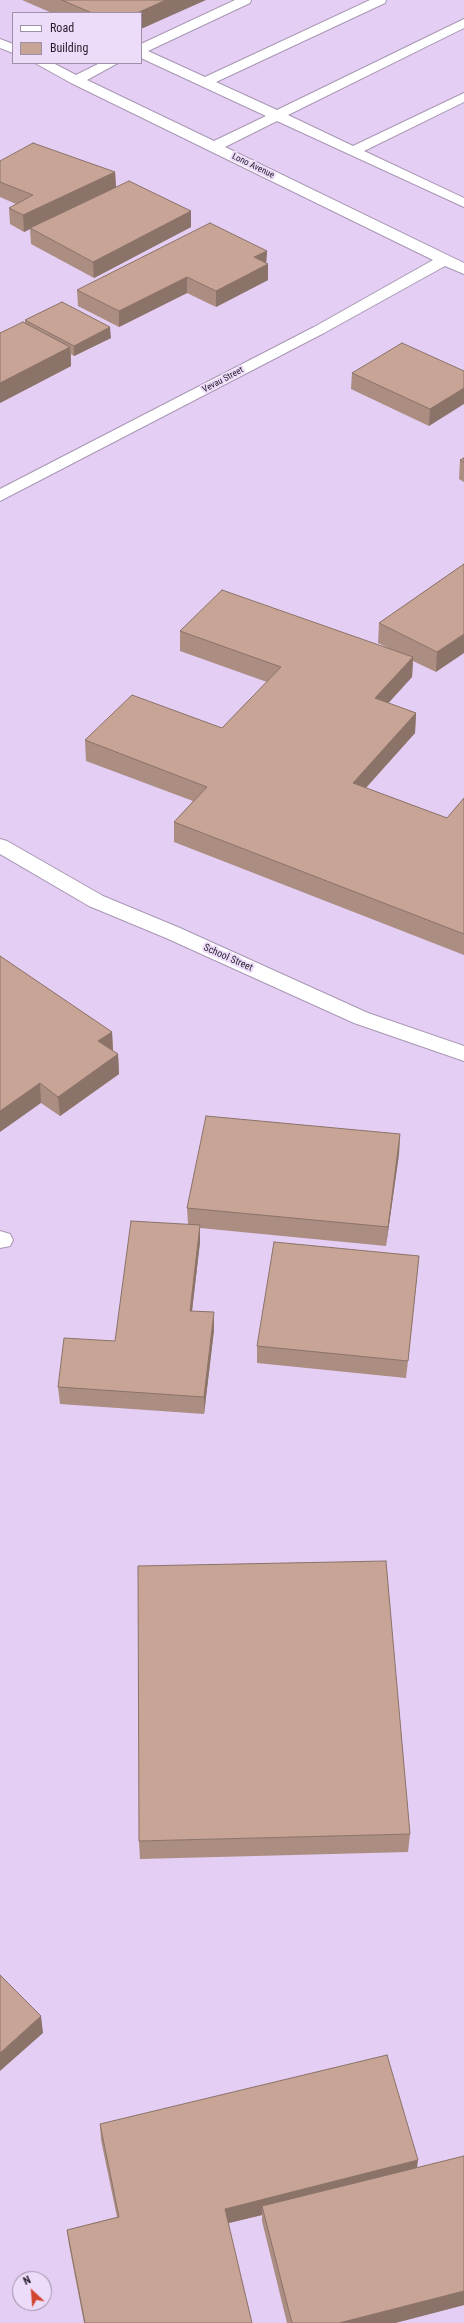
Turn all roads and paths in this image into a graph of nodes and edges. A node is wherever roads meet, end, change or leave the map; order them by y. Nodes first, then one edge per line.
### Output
1 (244, 0) edge
2 (380, 0) edge
3 (464, 23) edge
4 (0, 43) edge
5 (12, 49) edge
6 (142, 49) edge
7 (142, 53) edge
8 (44, 64) edge
9 (109, 64) edge
10 (76, 80) junction
11 (205, 82) junction
12 (464, 97) edge
13 (275, 115) junction
14 (213, 147) junction
15 (353, 151) junction
16 (464, 203) edge
17 (444, 260) junction
18 (464, 269) edge
19 (0, 496) edge
20 (0, 845) edge
21 (464, 1054) edge

1 - 6 street
2 - 11 street
3 - 13 street
4 - 5 street
7 - 11 street
8 - 10 street, Lono Avenue
9 - 10 street
10 - 14 street, Lono Avenue
11 - 13 street
12 - 15 street
13 - 14 street
13 - 15 street
14 - 17 street, Lono Avenue
15 - 16 street
17 - 18 street, Lono Avenue
17 - 19 street, Vevau Street
20 - 21 street, School Street

